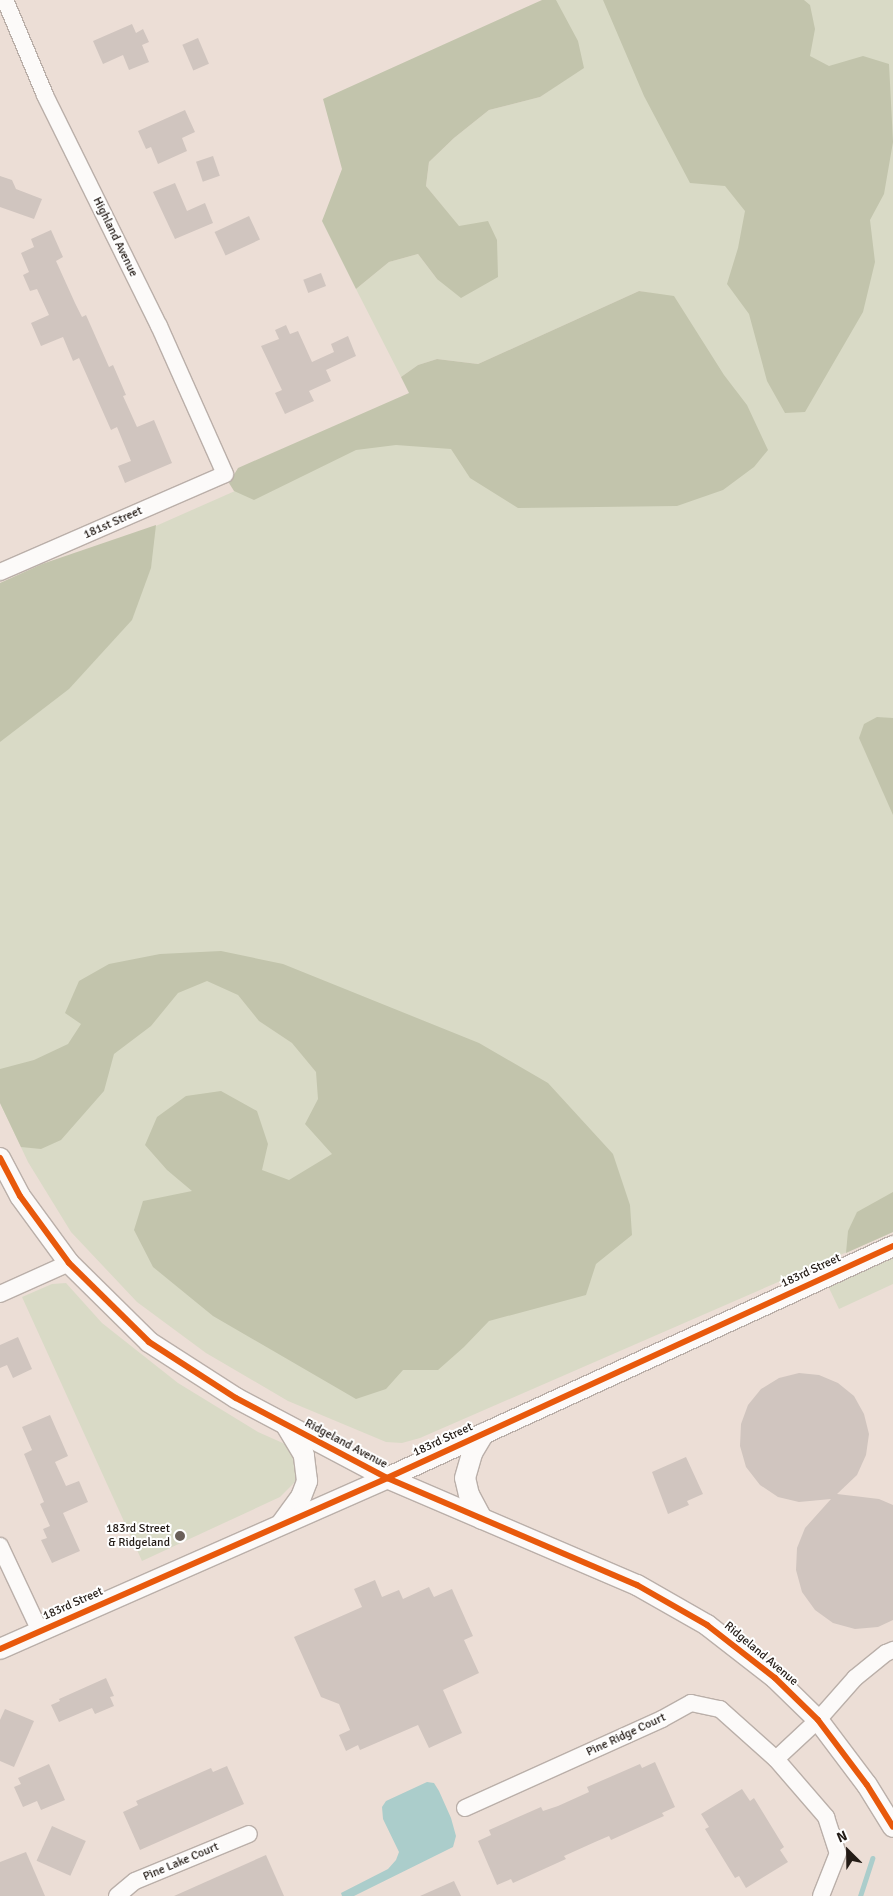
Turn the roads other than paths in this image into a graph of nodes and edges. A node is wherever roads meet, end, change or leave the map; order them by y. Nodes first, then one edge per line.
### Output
1 (5, 0) edge
2 (225, 474) joint
3 (0, 572) edge
4 (0, 1158) edge
5 (893, 1246) edge
6 (68, 1263) junction
7 (0, 1294) edge
8 (286, 1425) junction
9 (484, 1433) junction
10 (387, 1478) junction
11 (482, 1519) junction
12 (280, 1525) junction
13 (0, 1546) edge
14 (40, 1631) junction
15 (0, 1649) edge
16 (893, 1650) edge
17 (818, 1720) junction
18 (776, 1759) junction
19 (465, 1808) dead end
20 (893, 1827) edge
21 (249, 1834) dead end
22 (117, 1896) edge
23 (821, 1896) edge

1 - 2 street, Highland Avenue
2 - 3 street, 181st Street
4 - 6 street, Ridgeland Avenue
5 - 9 street, 183rd Street
6 - 7 street
6 - 8 street, Ridgeland Avenue
8 - 10 street, Ridgeland Avenue
8 - 12 street
9 - 10 street, 183rd Street
9 - 11 street
10 - 11 street, Ridgeland Avenue
10 - 12 street, 183rd Street
11 - 17 street, Ridgeland Avenue
12 - 14 street, 183rd Street
13 - 14 street
14 - 15 street, 183rd Street
16 - 17 street
17 - 18 street
17 - 20 street, Ridgeland Avenue
18 - 19 street, Pine Ridge Court
18 - 23 street, Pine Ridge Court
21 - 22 street, Pine Lake Court

